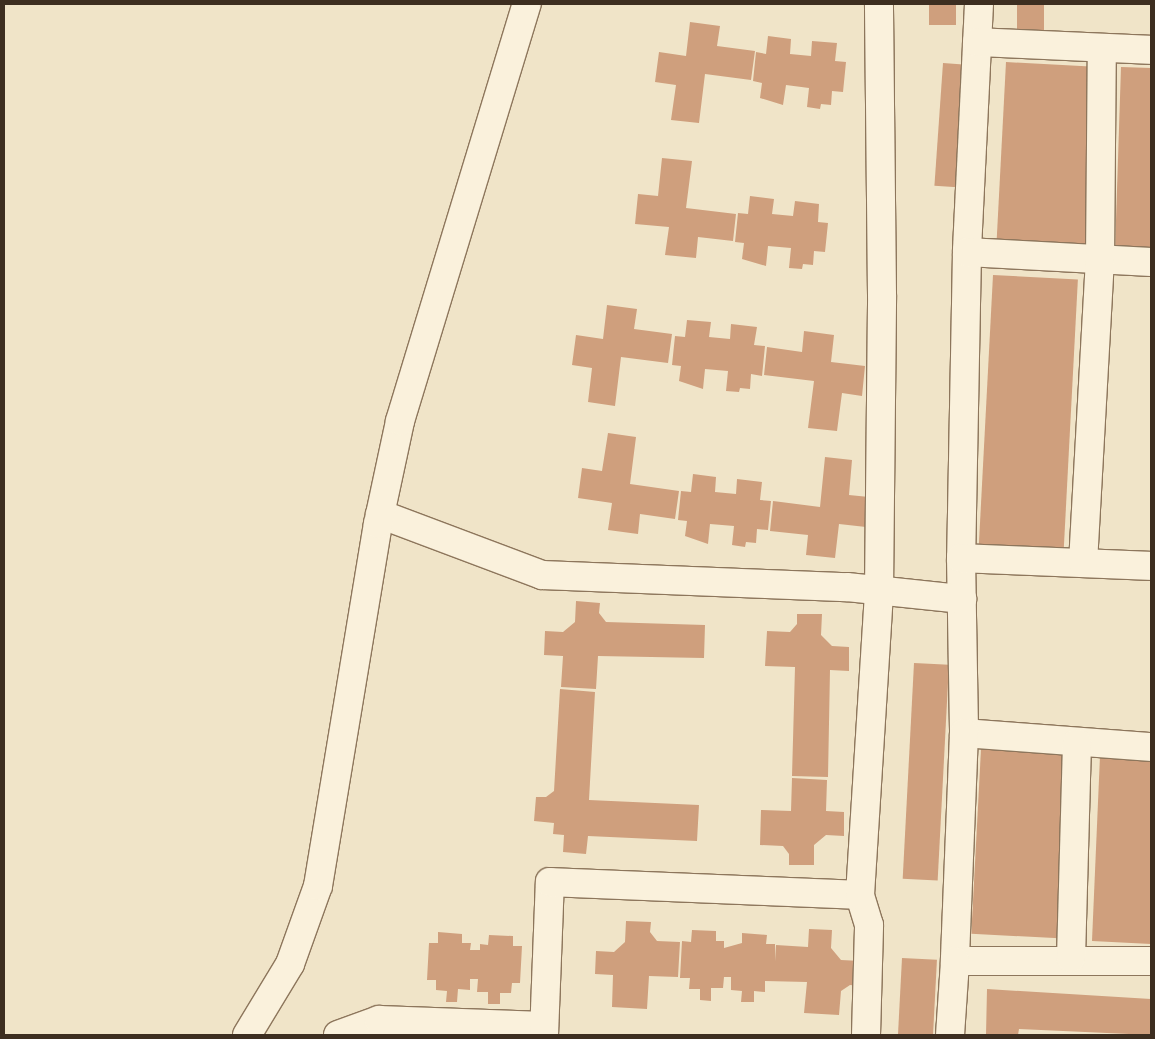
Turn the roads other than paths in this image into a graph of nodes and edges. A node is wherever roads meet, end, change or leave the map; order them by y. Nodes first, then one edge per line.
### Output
1 (527, 4) edge
2 (879, 4) edge
3 (979, 4) edge
4 (977, 42) junction
5 (1102, 48) junction
6 (1151, 50) edge
7 (967, 252) junction
8 (1100, 259) junction
9 (1151, 262) edge
10 (380, 514) junction
11 (961, 558) junction
12 (1083, 563) junction
13 (1151, 566) edge
14 (879, 591) junction
15 (962, 599) junction
16 (964, 733) junction
17 (1077, 743) junction
18 (1151, 747) edge
19 (860, 895) junction
20 (1070, 958) junction
21 (955, 961) junction
22 (1151, 961) edge
23 (544, 1031) edge
24 (247, 1035) edge
25 (338, 1035) edge
26 (866, 1035) edge
27 (950, 1035) edge

1 - 10 street
2 - 14 street
3 - 4 street
4 - 5 street
4 - 7 street
5 - 6 street
5 - 8 street
7 - 8 street
7 - 11 street
8 - 9 street
8 - 12 street
10 - 14 street
10 - 24 street
11 - 12 street
11 - 15 street
12 - 13 street
14 - 15 street
14 - 19 street
15 - 16 street
16 - 17 street
16 - 21 street
17 - 18 street
17 - 20 street
19 - 23 street
19 - 26 street
20 - 21 street
20 - 22 street
21 - 27 street
23 - 25 street

